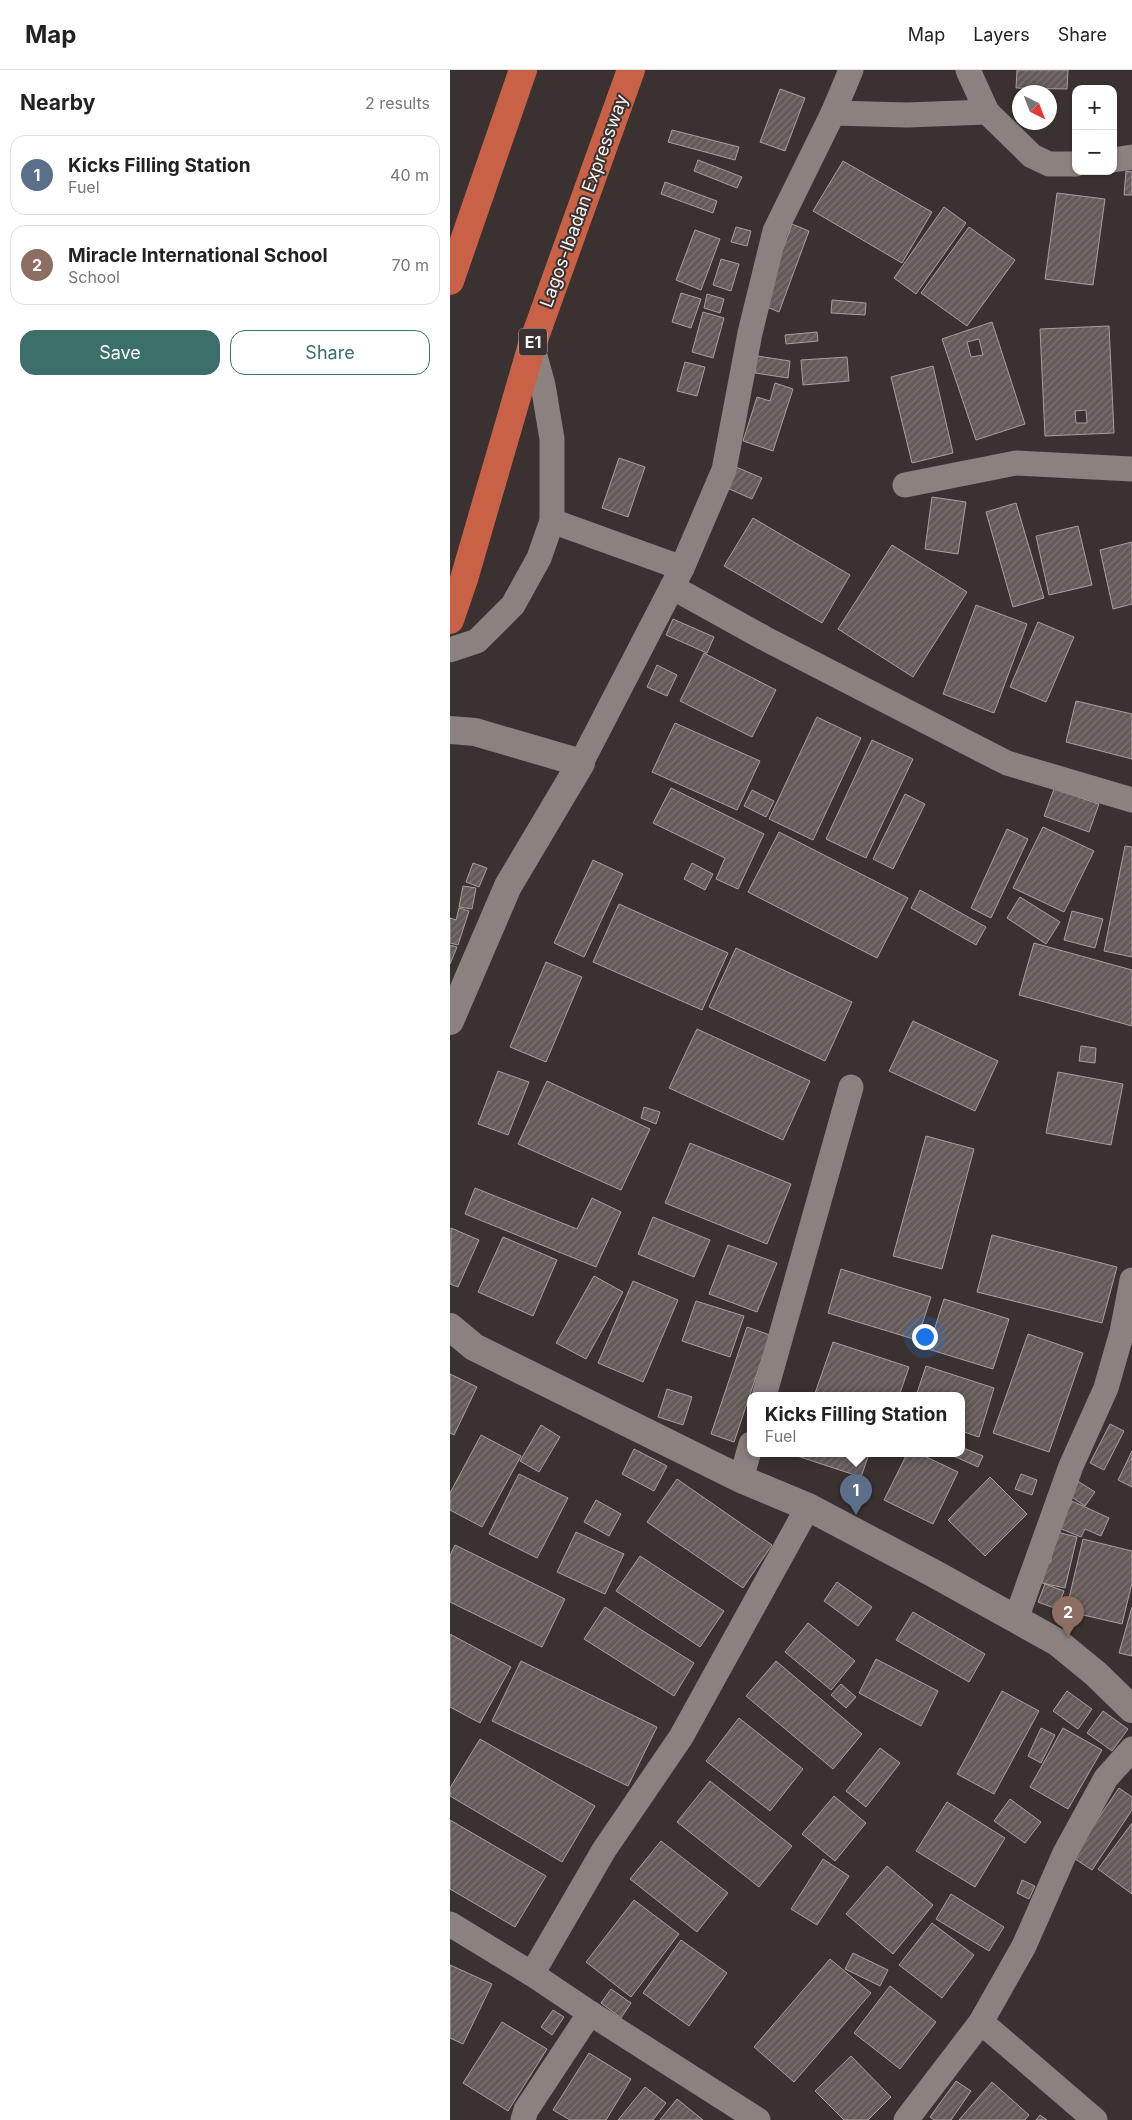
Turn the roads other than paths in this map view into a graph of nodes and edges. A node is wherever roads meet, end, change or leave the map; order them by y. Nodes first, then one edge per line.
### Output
1 (523, 70) edge
2 (631, 70) edge
3 (851, 70) edge
4 (968, 70) edge
5 (987, 112) junction
6 (834, 113) junction
7 (1132, 157) edge
8 (1117, 159) edge
9 (1072, 164) edge
10 (450, 282) edge
11 (532, 345) junction
12 (1132, 469) edge
13 (905, 485) dead end
14 (552, 522) junction
15 (677, 578) junction
16 (450, 620) edge
17 (450, 650) edge
18 (450, 730) edge
19 (581, 763) junction
20 (1132, 800) edge
21 (450, 1021) edge
22 (851, 1087) dead end
23 (1132, 1280) edge
24 (450, 1327) edge
25 (765, 1392) edge
26 (747, 1457) edge
27 (741, 1479) junction
28 (808, 1507) junction
29 (1016, 1619) junction
30 (1132, 1709) edge
31 (1132, 1749) edge
32 (450, 1924) edge
33 (532, 1974) junction
34 (590, 2014) junction
35 (981, 2022) junction
36 (523, 2120) edge
37 (758, 2120) edge
38 (906, 2120) edge
39 (1095, 2120) edge

1 - 10 highway
2 - 11 highway, Lagos-Ibadan Expressway / E1
3 - 6 street
4 - 5 street
5 - 6 street
5 - 9 street
6 - 15 street
7 - 8 street
11 - 14 street
11 - 16 highway, Lagos-Ibadan Expressway / E1
12 - 13 street
14 - 15 street
14 - 17 street
15 - 19 street
15 - 20 street
18 - 19 street
19 - 21 street
22 - 25 street
23 - 29 street
24 - 27 street
26 - 27 street
27 - 28 street
28 - 29 street
28 - 33 street
29 - 30 street
31 - 35 street
32 - 33 street
33 - 34 street
34 - 36 street
34 - 37 street
35 - 38 street
35 - 39 street

